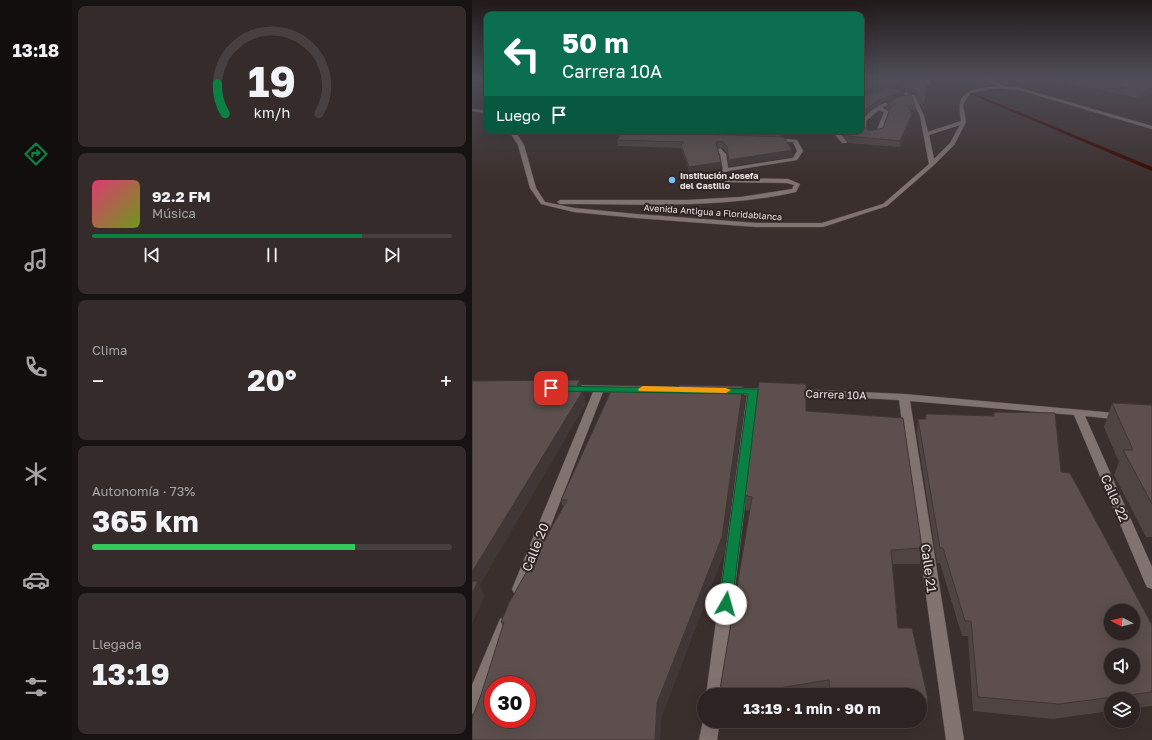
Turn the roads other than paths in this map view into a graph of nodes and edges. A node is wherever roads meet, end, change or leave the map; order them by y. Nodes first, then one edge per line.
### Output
1 (874, 112) edge
2 (886, 112) edge
3 (920, 112) edge
4 (962, 112) edge
5 (1097, 112) edge
6 (864, 121) edge
7 (964, 122) junction
8 (1152, 128) edge
9 (864, 129) edge
10 (514, 134) edge
11 (837, 134) edge
12 (925, 135) junction
13 (763, 140) edge
14 (844, 142) edge
15 (720, 150) edge
16 (932, 164) junction
17 (726, 170) junction
18 (543, 202) junction
19 (559, 388) edge
20 (599, 388) junction
21 (684, 390) edge
22 (722, 390) edge
23 (753, 391) junction
24 (904, 397) junction
25 (1078, 412) junction
26 (1130, 416) edge
27 (1152, 583) edge
28 (715, 688) edge
29 (472, 706) edge
30 (710, 728) edge
31 (708, 740) edge
32 (955, 740) edge

1 - 6 street
2 - 9 street
3 - 12 street
4 - 7 street
5 - 8 street
7 - 12 street
7 - 16 street, Avenida Antigua a Floridablanca
10 - 18 street
11 - 14 street
12 - 16 street
13 - 17 street
15 - 17 street
16 - 18 street, Avenida Antigua a Floridablanca
17 - 18 street
19 - 20 street
20 - 21 street
20 - 29 street, Calle 20
22 - 23 street, Carrera 10A
23 - 24 street, Carrera 10A
23 - 28 street
24 - 25 street, Carrera 10A
24 - 32 street, Calle 21
25 - 26 street, Carrera 10A
25 - 27 street, Calle 22
30 - 31 street

